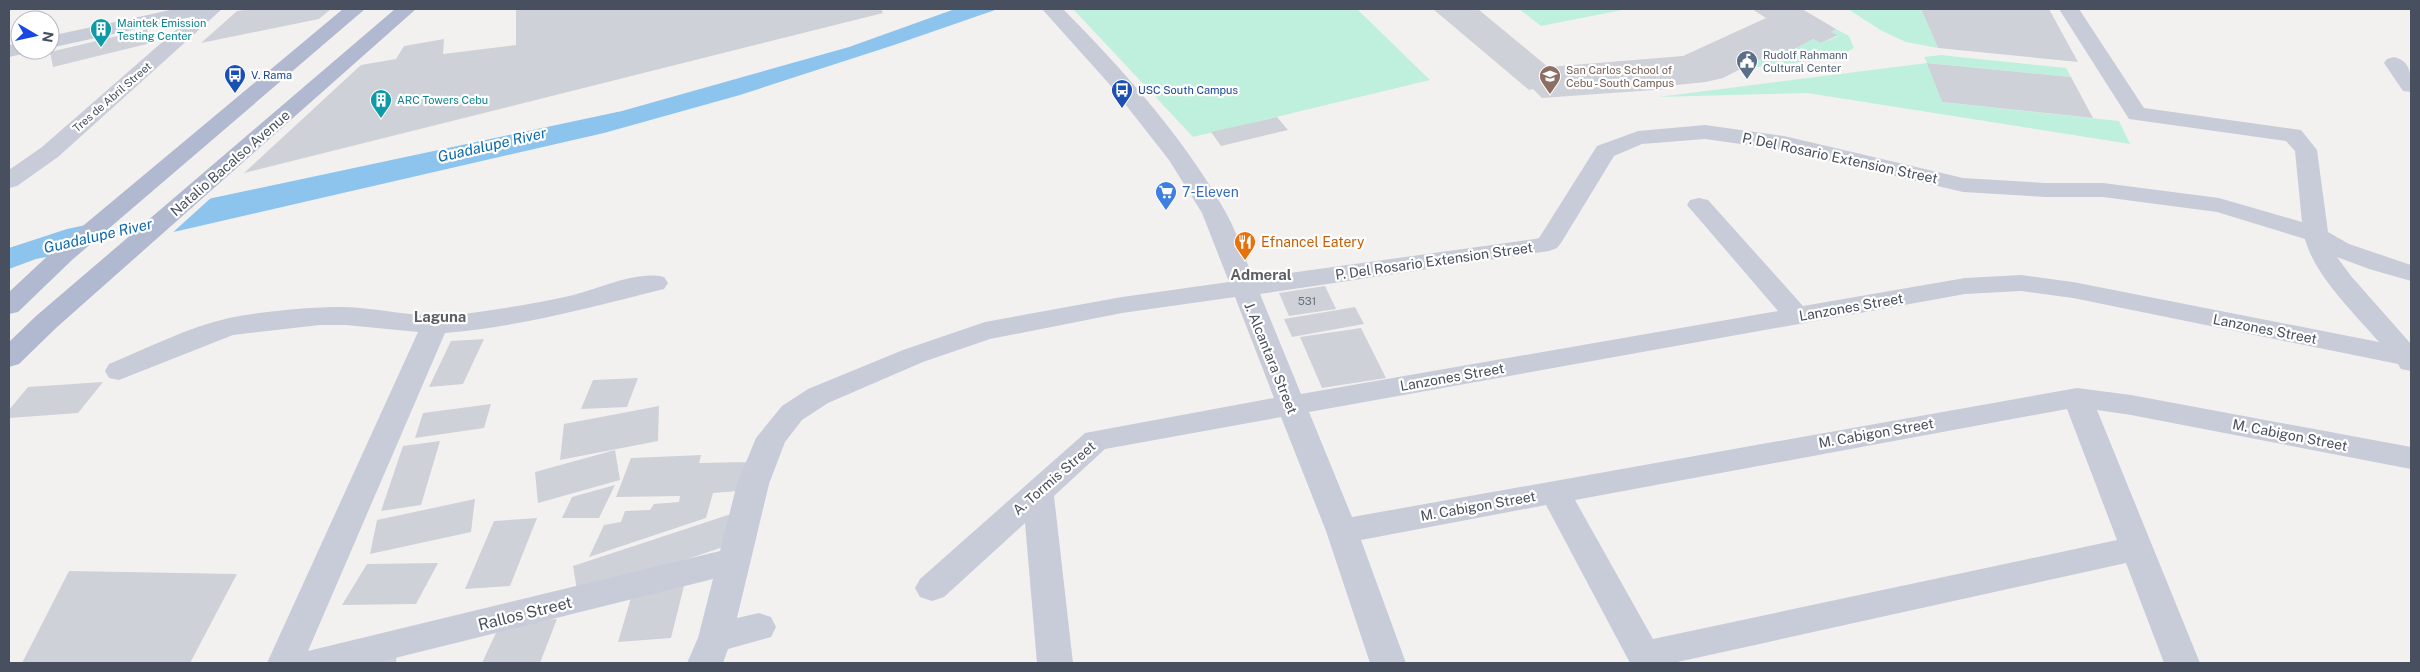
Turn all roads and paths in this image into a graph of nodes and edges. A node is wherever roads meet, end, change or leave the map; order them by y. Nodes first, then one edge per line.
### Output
1 (201, 9) edge
2 (212, 9) edge
3 (355, 9) edge
4 (406, 9) edge
5 (1052, 9) edge
6 (2069, 9) edge
7 (60, 40) edge
8 (2402, 65) edge
9 (264, 86) junction
10 (318, 86) junction
11 (2411, 86) edge
12 (9, 180) edge
13 (145, 186) junction
14 (205, 186) junction
15 (1699, 206) dead end
16 (2316, 235) junction
17 (2411, 273) edge
18 (655, 284) dead end
19 (1242, 286) junction
20 (9, 306) edge
21 (1797, 316) junction
22 (436, 325) junction
23 (9, 358) edge
24 (2410, 359) edge
25 (119, 371) dead end
26 (2077, 398) junction
27 (1290, 405) junction
28 (2411, 458) edge
29 (1038, 491) junction
30 (1555, 492) junction
31 (1342, 531) junction
32 (2136, 548) junction
33 (733, 561) junction
34 (932, 588) dead end
35 (759, 627) dead end
36 (710, 650) edge
37 (409, 652) edge
38 (1646, 659) edge
39 (285, 663) edge
40 (317, 663) edge
41 (1055, 663) edge
42 (1388, 663) edge
43 (2182, 663) edge

1 - 7 street
2 - 12 street, Tres de Abril Street
3 - 9 main road
4 - 10 main road, Natalio Bacalso Avenue
5 - 19 street, J. Alcantara Street
6 - 16 street
8 - 11 street
9 - 10 main road
9 - 13 main road
10 - 14 main road, Natalio Bacalso Avenue
13 - 14 main road
13 - 20 main road
14 - 23 main road, Natalio Bacalso Avenue
15 - 21 street
16 - 17 street, P. Del Rosario Extension Street
16 - 19 street, P. Del Rosario Extension Street
16 - 24 street
18 - 22 street
19 - 27 street, J. Alcantara Street
19 - 33 street, P. Del Rosario Extension Street
21 - 24 street, Lanzones Street
21 - 27 street, Lanzones Street
22 - 25 street
22 - 39 street
26 - 28 street, M. Cabigon Street
26 - 30 street, M. Cabigon Street
26 - 32 street
27 - 29 street, A. Tormis Street
27 - 31 street, J. Alcantara Street
29 - 34 street, A. Tormis Street
29 - 41 street
30 - 31 street, M. Cabigon Street
30 - 38 street
31 - 42 street, J. Alcantara Street
32 - 38 street
32 - 43 street
33 - 36 street, P. Del Rosario Extension Street
33 - 37 street, Rallos Street
35 - 36 street
37 - 40 street, Rallos Street

